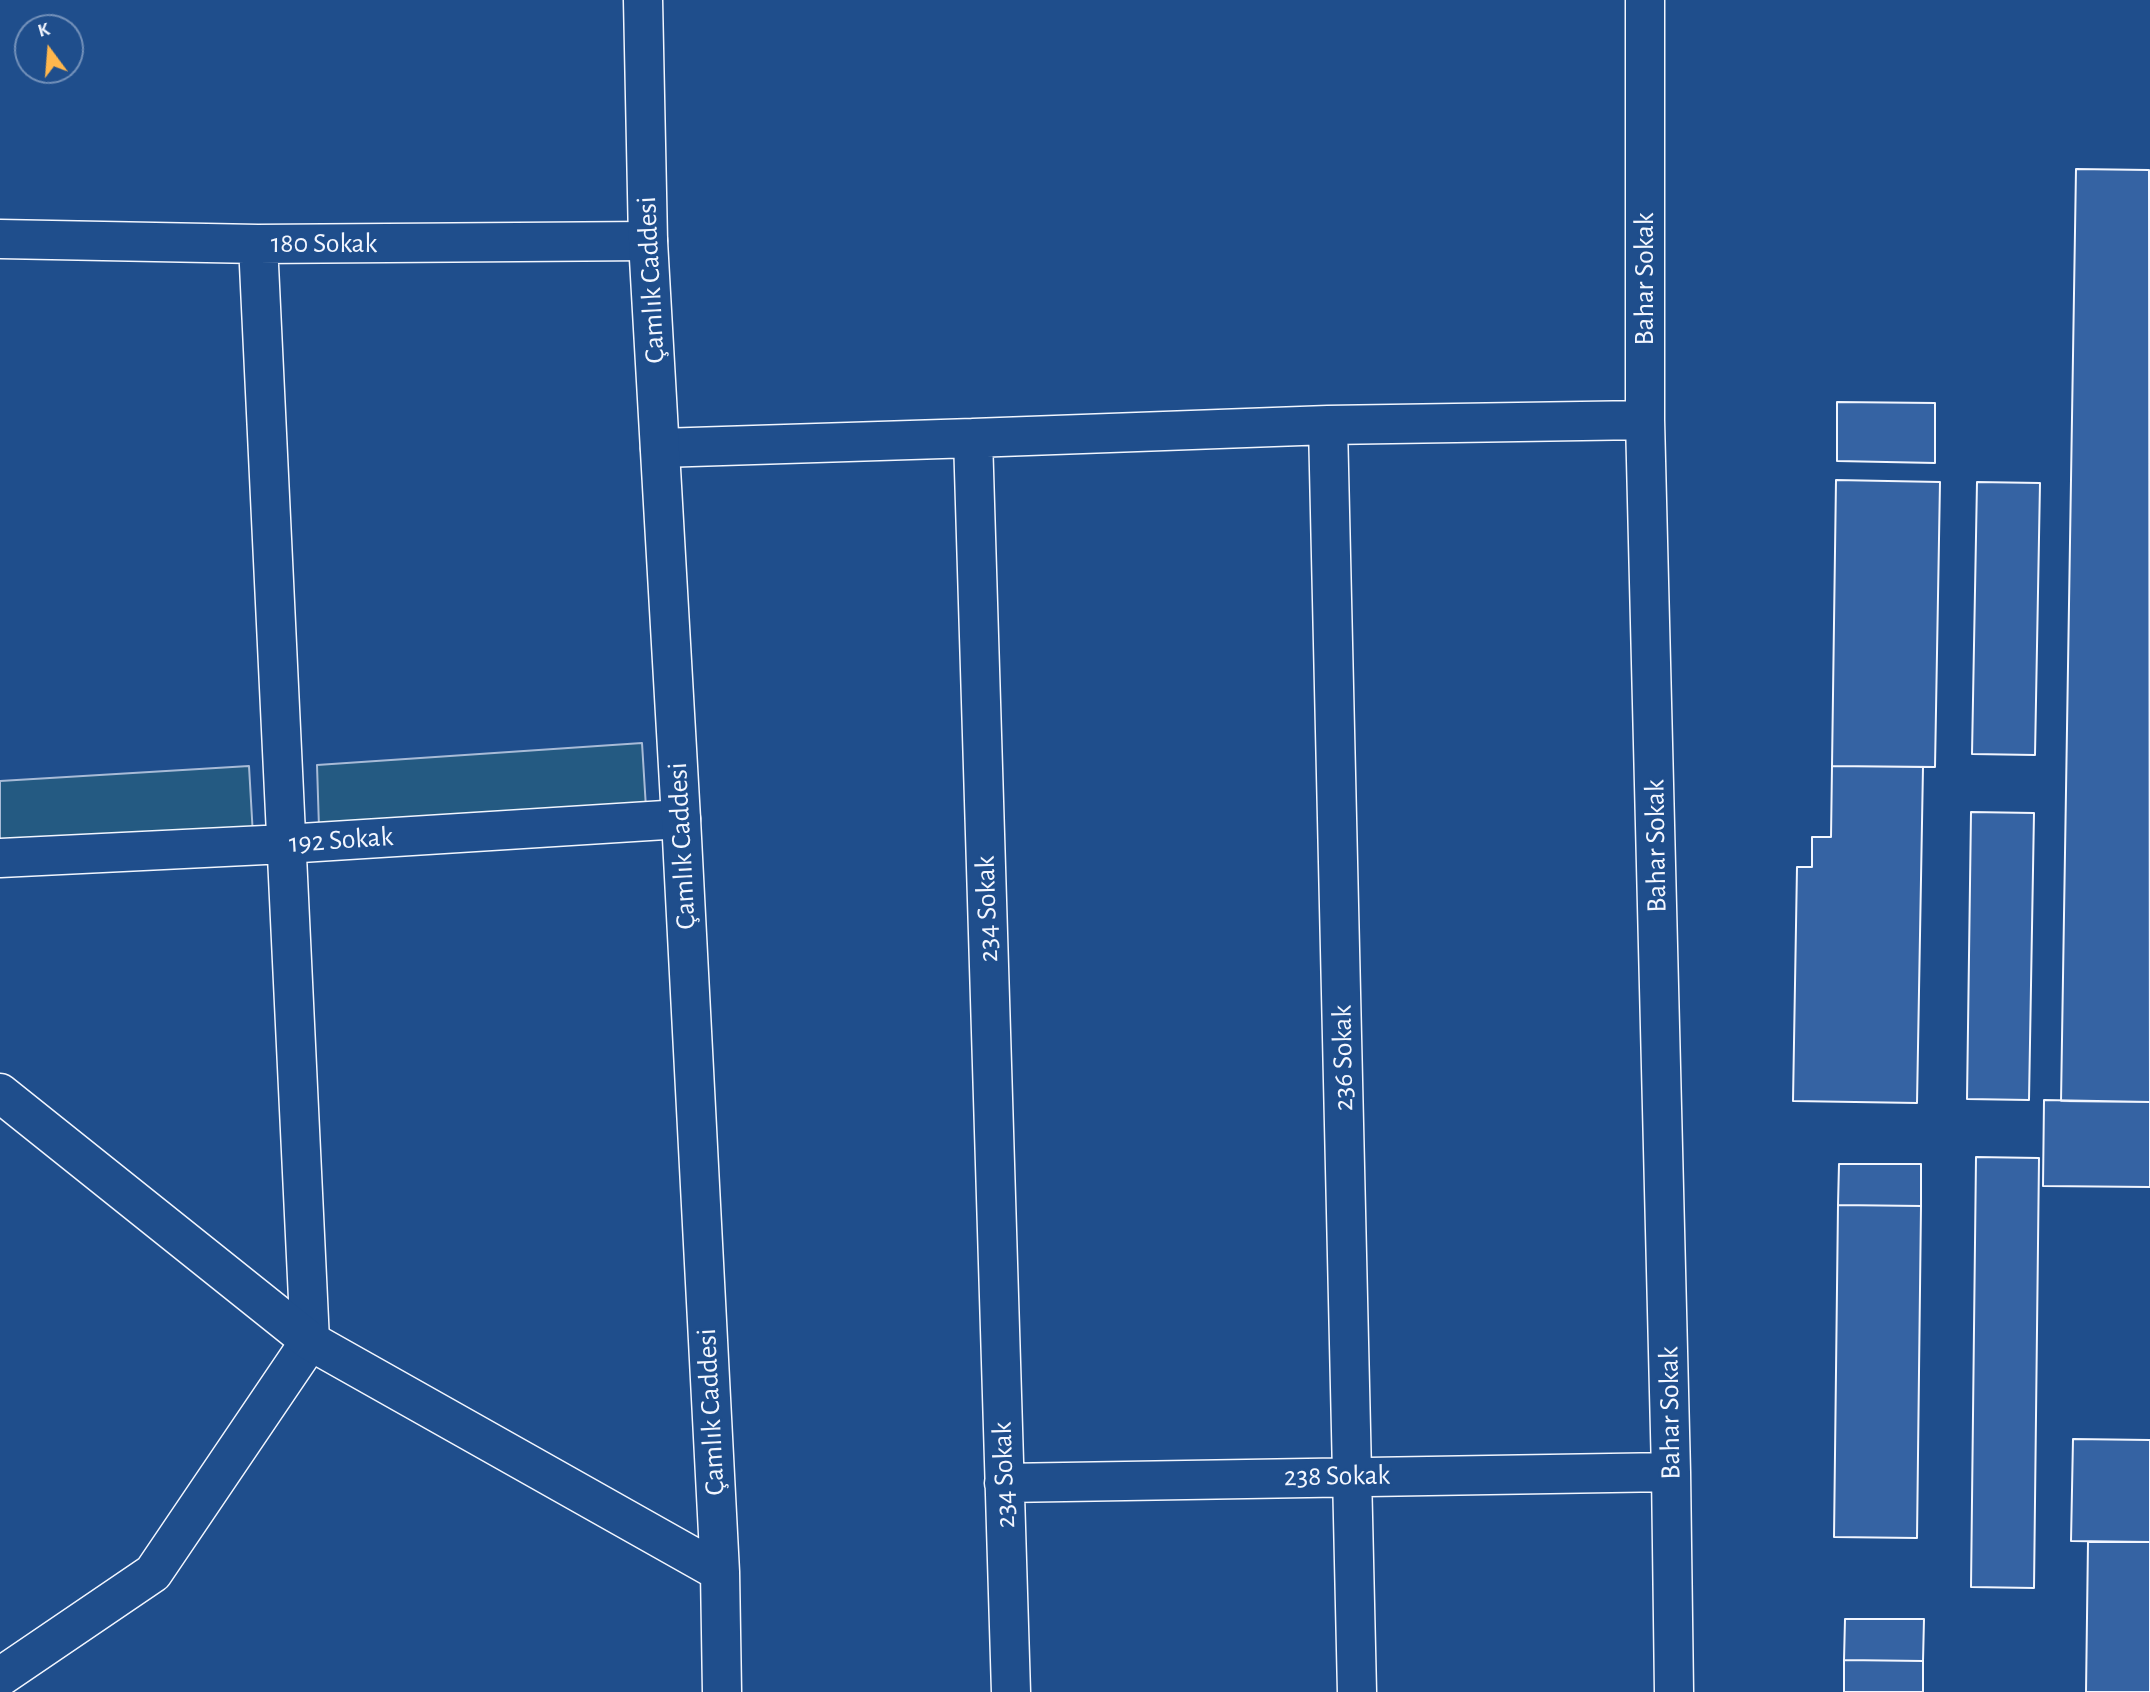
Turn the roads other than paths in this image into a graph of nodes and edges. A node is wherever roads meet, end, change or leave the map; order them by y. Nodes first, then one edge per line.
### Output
1 (643, 0) edge
2 (1645, 0) edge
3 (0, 239) edge
4 (648, 241) junction
5 (258, 244) junction
6 (1646, 420) junction
7 (1328, 425) junction
8 (973, 438) junction
9 (660, 448) junction
10 (681, 819) junction
11 (285, 844) junction
12 (0, 858) edge
13 (0, 1093) edge
14 (310, 1342) junction
15 (1671, 1472) junction
16 (1352, 1476) junction
17 (1004, 1483) junction
18 (720, 1572) junction
19 (0, 1676) edge
20 (722, 1692) edge
21 (1011, 1692) edge
22 (1357, 1692) edge
23 (1674, 1692) edge

1 - 4 street, Çamlık Caddesi
2 - 6 street, Bahar Sokak
3 - 5 street, 180 Sokak
4 - 5 street, 180 Sokak
4 - 9 street, Çamlık Caddesi
5 - 11 street
6 - 7 street
6 - 15 street, Bahar Sokak
7 - 8 street
7 - 16 street, 236 Sokak
8 - 9 street
8 - 17 street, 234 Sokak
9 - 10 street, Çamlık Caddesi
10 - 11 street, 192 Sokak
10 - 18 street, Çamlık Caddesi
11 - 12 street, 192 Sokak
11 - 14 street
13 - 14 street
14 - 18 street
14 - 19 street
15 - 16 street, 238 Sokak
15 - 23 street, Bahar Sokak
16 - 17 street, 238 Sokak
16 - 22 street, 236 Sokak
17 - 21 street, 234 Sokak
18 - 20 street, Çamlık Caddesi

